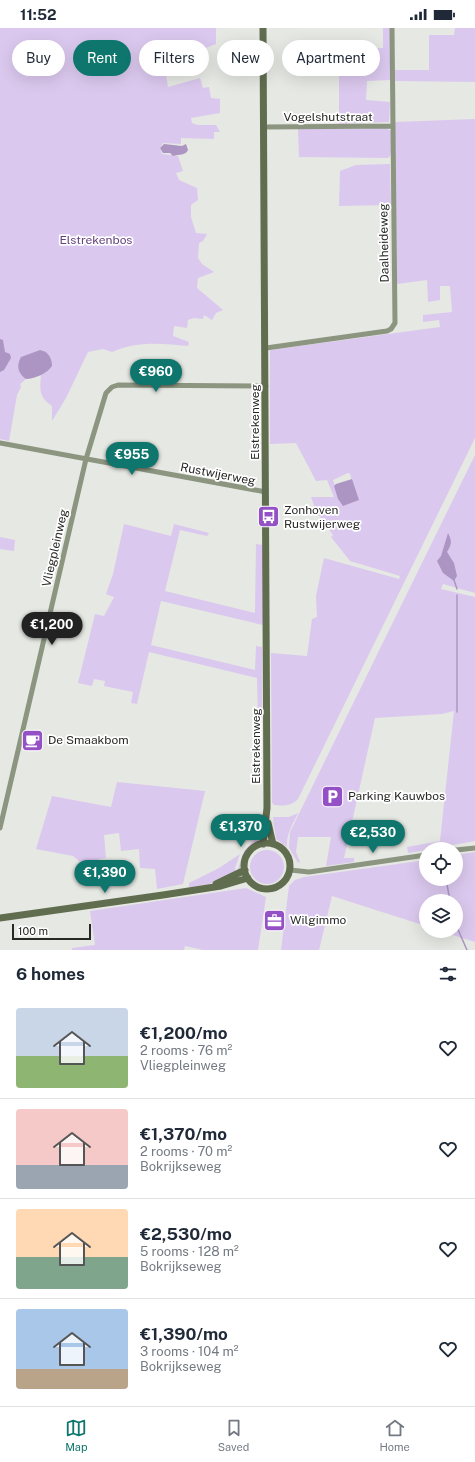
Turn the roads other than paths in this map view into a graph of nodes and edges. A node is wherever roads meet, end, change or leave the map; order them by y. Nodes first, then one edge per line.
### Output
1 (263, 28) edge
2 (392, 28) edge
3 (393, 126) junction
4 (264, 127) junction
5 (266, 348) junction
6 (266, 386) junction
7 (0, 443) edge
8 (86, 459) junction
9 (266, 492) junction
10 (267, 816) junction
11 (0, 828) edge
12 (263, 844) junction
13 (273, 844) junction
14 (475, 848) edge
15 (463, 849) edge
16 (419, 856) edge
17 (245, 870) junction
18 (290, 870) junction
19 (248, 878) junction
20 (213, 886) junction
21 (0, 918) edge

1 - 4 street, Elstrekenweg
2 - 3 street, Daalheideweg
3 - 4 street, Vogelshutstraat
3 - 5 street, Daalheideweg
4 - 5 street, Elstrekenweg
5 - 6 street, Elstrekenweg
6 - 8 street, Vliegpleinweg
6 - 9 street, Elstrekenweg
7 - 8 street, Rustwijerweg
8 - 9 street, Rustwijerweg
8 - 11 street, Vliegpleinweg
9 - 10 street, Elstrekenweg
10 - 12 street, Elstrekenweg
10 - 13 street, Elstrekenweg
12 - 13 street
12 - 17 street
13 - 18 street
14 - 15 street
16 - 18 street
17 - 19 street
17 - 20 street
18 - 19 street
19 - 20 street
20 - 21 street

